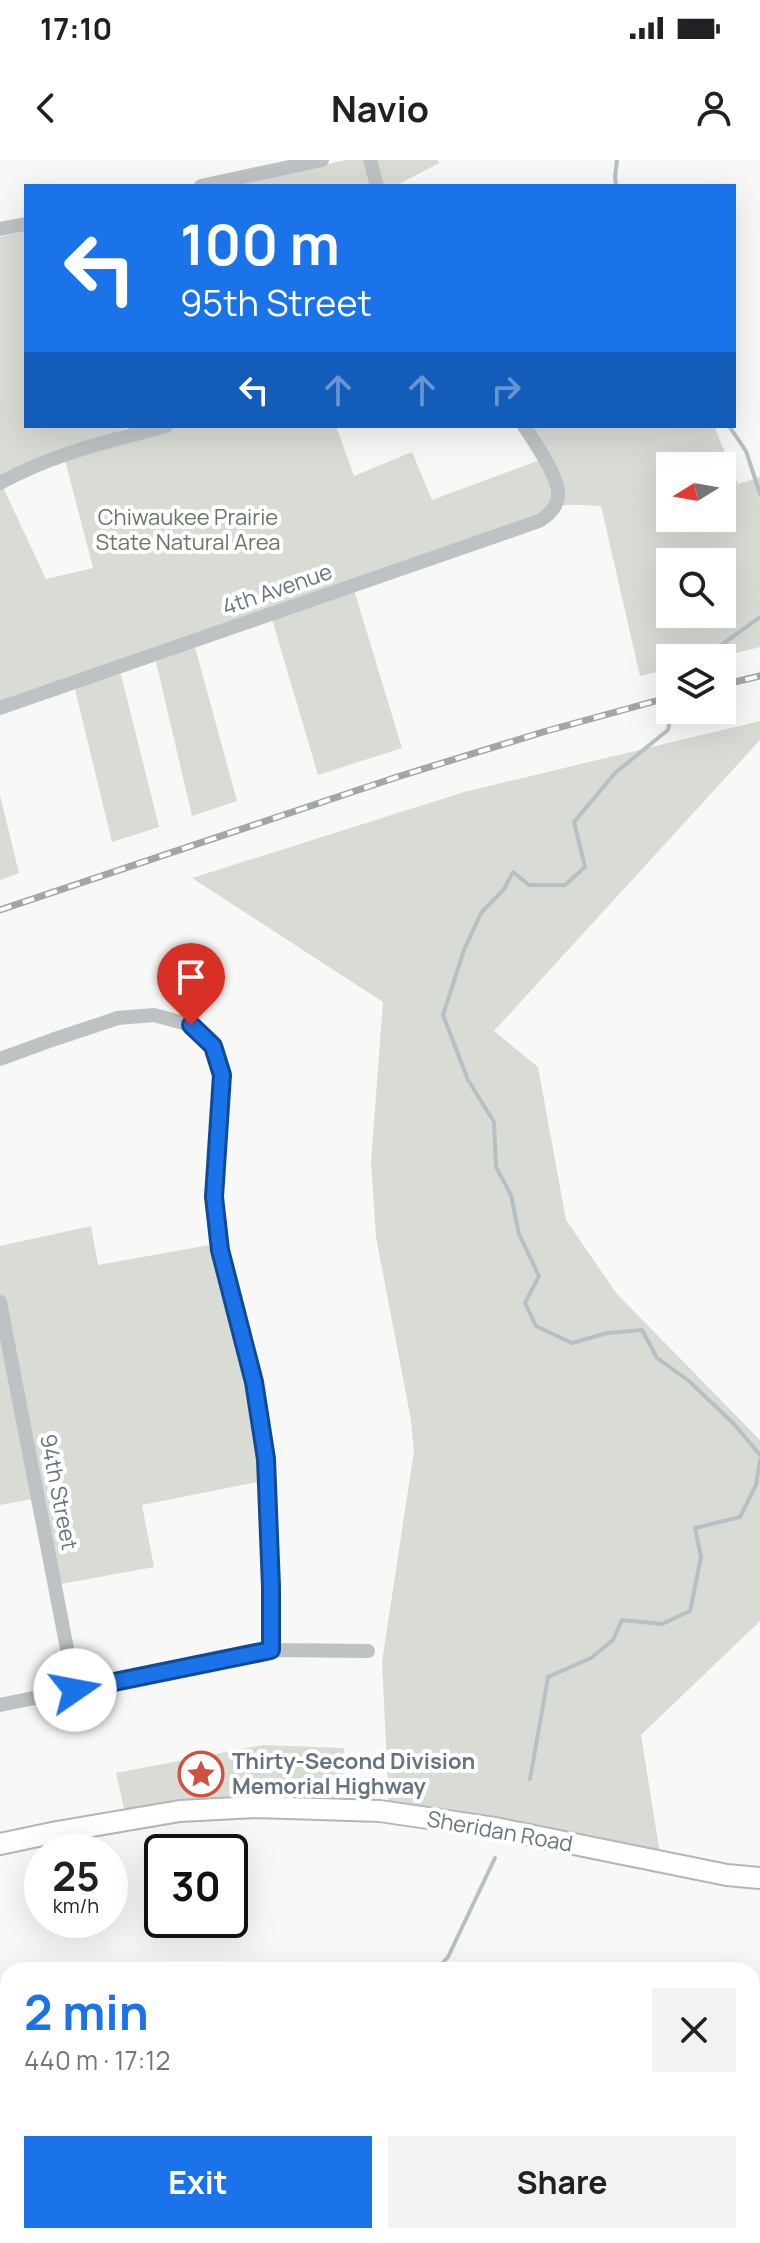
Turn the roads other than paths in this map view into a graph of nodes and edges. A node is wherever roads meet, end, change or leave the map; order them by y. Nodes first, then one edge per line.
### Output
1 (322, 160) edge
2 (370, 160) edge
3 (210, 184) edge
4 (376, 184) edge
5 (24, 224) edge
6 (0, 229) edge
7 (159, 428) edge
8 (525, 428) edge
9 (0, 483) edge
10 (0, 708) edge
11 (0, 1059) edge
12 (0, 1302) edge
13 (271, 1650) junction
14 (368, 1651) dead end
15 (75, 1690) junction
16 (0, 1705) edge
17 (0, 1844) edge
18 (760, 1878) edge

1 - 3 street
2 - 4 street
5 - 6 street
7 - 9 street
8 - 10 street, 4th Avenue
11 - 13 street
12 - 15 street, 94th Street
13 - 14 street
13 - 15 street
15 - 16 street
17 - 18 main road, Sheridan Road

